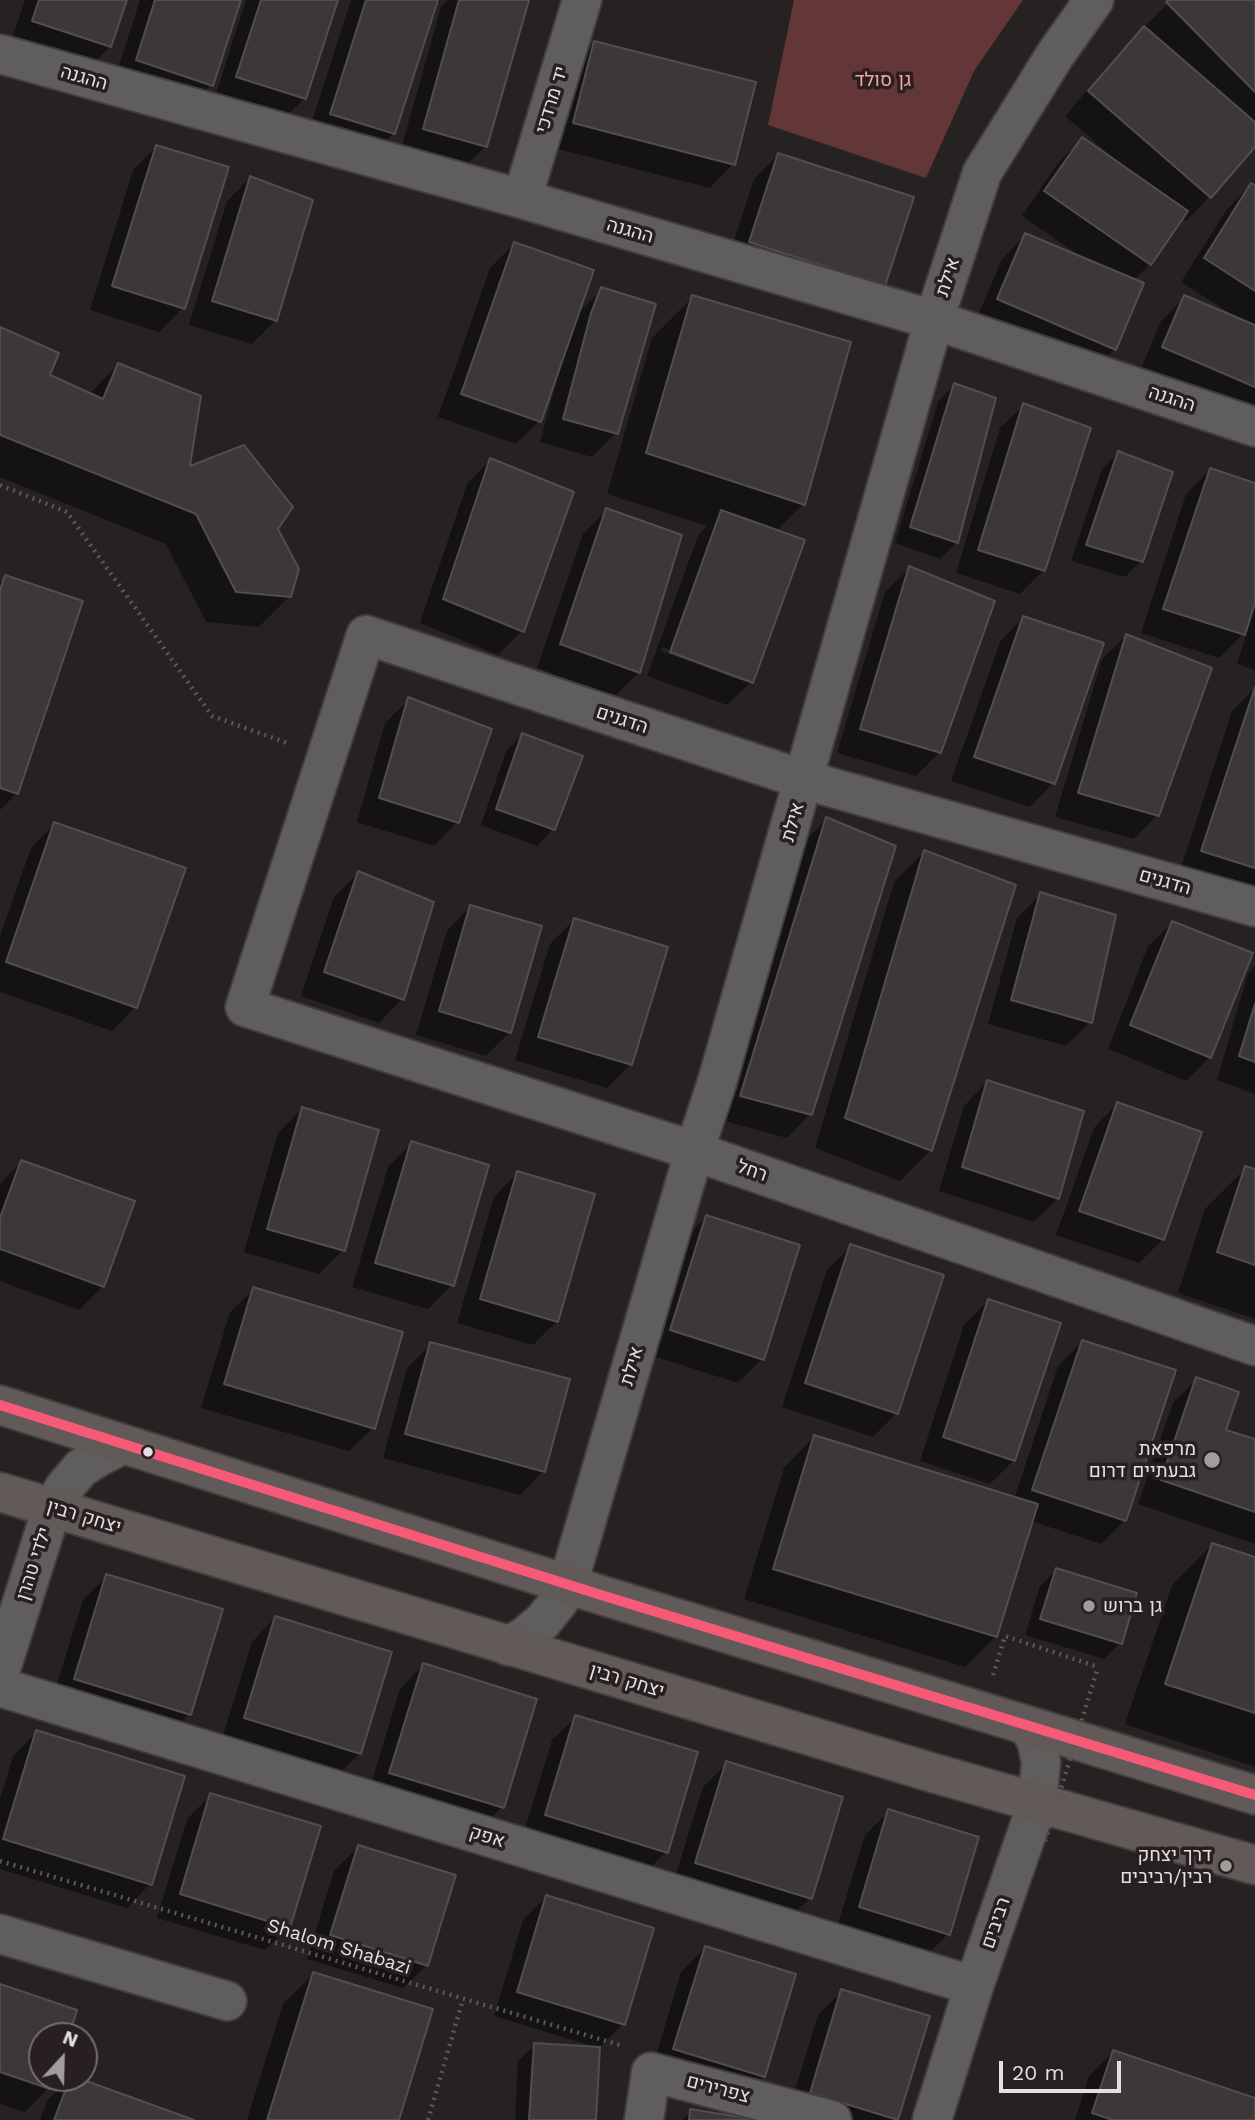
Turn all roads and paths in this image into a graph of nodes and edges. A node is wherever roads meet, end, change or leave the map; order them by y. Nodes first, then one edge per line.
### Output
1 (582, 0) edge
2 (1094, 0) edge
3 (0, 54) edge
4 (522, 200) junction
5 (934, 320) junction
6 (1255, 426) edge
7 (0, 485) edge
8 (293, 746) dead end
9 (805, 780) junction
10 (1255, 907) edge
11 (245, 1007) joint
12 (694, 1152) junction
13 (1255, 1346) edge
14 (0, 1405) edge
15 (122, 1445) junction
16 (0, 1492) edge
17 (52, 1508) junction
18 (568, 1584) junction
19 (1005, 1636) dead end
20 (508, 1646) junction
21 (0, 1672) edge
22 (0, 1688) edge
23 (1029, 1726) junction
24 (1255, 1794) edge
25 (1037, 1804) junction
26 (1045, 1841) dead end
27 (0, 1861) edge
28 (1255, 1865) edge
29 (0, 1934) edge
30 (974, 1986) junction
31 (463, 1999) junction
32 (228, 2001) dead end
33 (651, 2072) junction
34 (428, 2120) edge
35 (644, 2120) edge
36 (832, 2120) edge
37 (932, 2120) edge

1 - 4 street, יד מרדכי
2 - 5 street, אילת
3 - 4 street, ההגנה
4 - 5 street, ההגנה
5 - 6 street, ההגנה
5 - 9 street, אילת
7 - 8 path
9 - 10 street, הדגנים
9 - 11 street, הדגנים
9 - 12 street, אילת
11 - 12 street, רחל
12 - 13 street, רחל
12 - 18 street, אילת
14 - 15 main road
15 - 17 street, ילדי טהרן
15 - 18 main road
16 - 17 main road, יצחק רבין
17 - 20 main road, יצחק רבין
17 - 21 street, ילדי טהרן
18 - 20 street, אילת
18 - 23 main road
19 - 26 path, bridge
20 - 25 main road, יצחק רבין
22 - 30 street, אפק
23 - 24 main road
23 - 25 street, רביבים
25 - 28 main road, יצחק רבין
25 - 30 street, רביבים
27 - 31 path, Shalom Shabazi
29 - 32 street
30 - 37 street, רביבים
31 - 33 path, Shalom Shabazi
31 - 34 path
33 - 35 street
33 - 36 street, צפרירים

